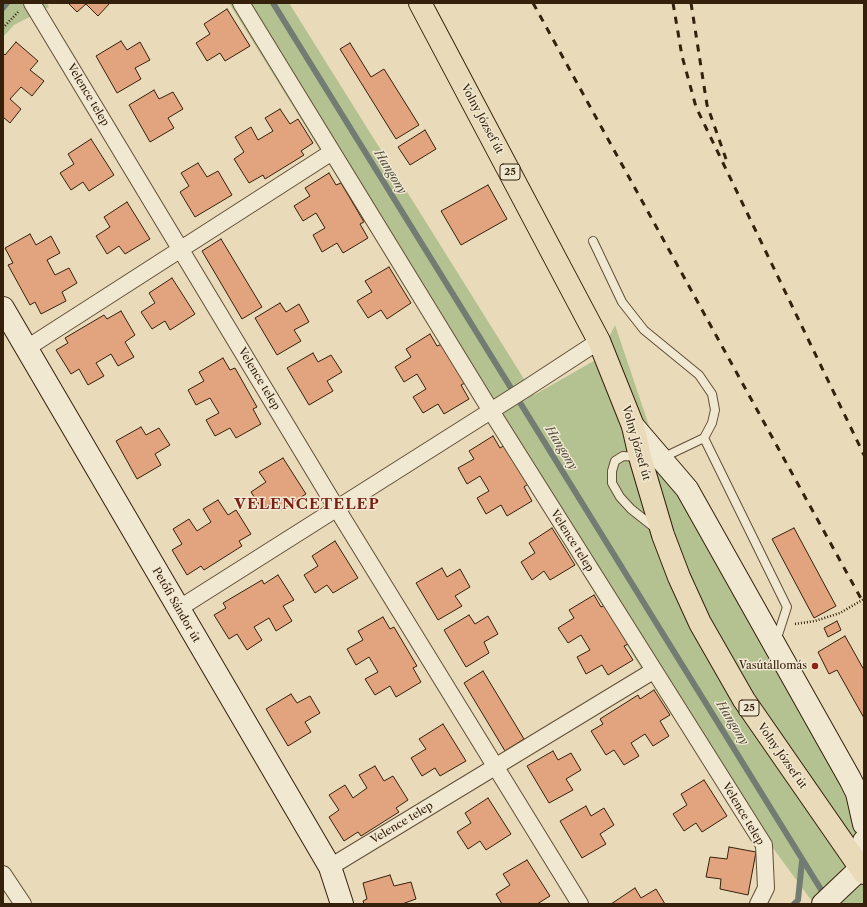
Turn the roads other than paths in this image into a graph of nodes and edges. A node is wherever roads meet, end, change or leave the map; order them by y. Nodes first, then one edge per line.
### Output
1 (241, 3) edge
2 (420, 3) edge
3 (27, 6) edge
4 (332, 152) junction
5 (593, 241) dead end
6 (181, 248) junction
7 (3, 308) edge
8 (599, 341) junction
9 (27, 348) junction
10 (498, 407) junction
11 (704, 438) junction
12 (650, 458) junction
13 (337, 509) junction
14 (663, 535) junction
15 (178, 609) junction
16 (775, 646) junction
17 (654, 671) junction
18 (494, 768) junction
19 (864, 824) edge
20 (864, 841) edge
21 (330, 867) junction
22 (862, 871) edge
23 (3, 874) edge
24 (23, 904) edge
25 (342, 904) edge
26 (580, 904) edge
27 (758, 904) edge
28 (823, 904) edge

1 - 4 street, Velence telep
2 - 8 main road, Volny József út / 25
3 - 6 street, Velence telep
4 - 6 street
4 - 10 street, Velence telep
5 - 11 lane
6 - 9 street
6 - 13 street, Velence telep
7 - 9 street, Petőfi Sándor út
8 - 10 street
8 - 12 main road, Volny József út / 25
9 - 15 street, Petőfi Sándor út
10 - 13 street
10 - 17 street, Velence telep
11 - 12 lane
11 - 16 lane
12 - 14 main road, Volny József út / 25
12 - 14 lane
12 - 16 street
13 - 15 street
13 - 18 street, Velence telep
14 - 22 main road, Volny József út / 25
15 - 21 street, Petőfi Sándor út
16 - 19 street
17 - 18 street, Velence telep
17 - 27 street, Velence telep
18 - 21 street, Velence telep
18 - 26 street, Velence telep
20 - 22 street
21 - 25 street, Petőfi Sándor út
22 - 28 street
23 - 24 street

